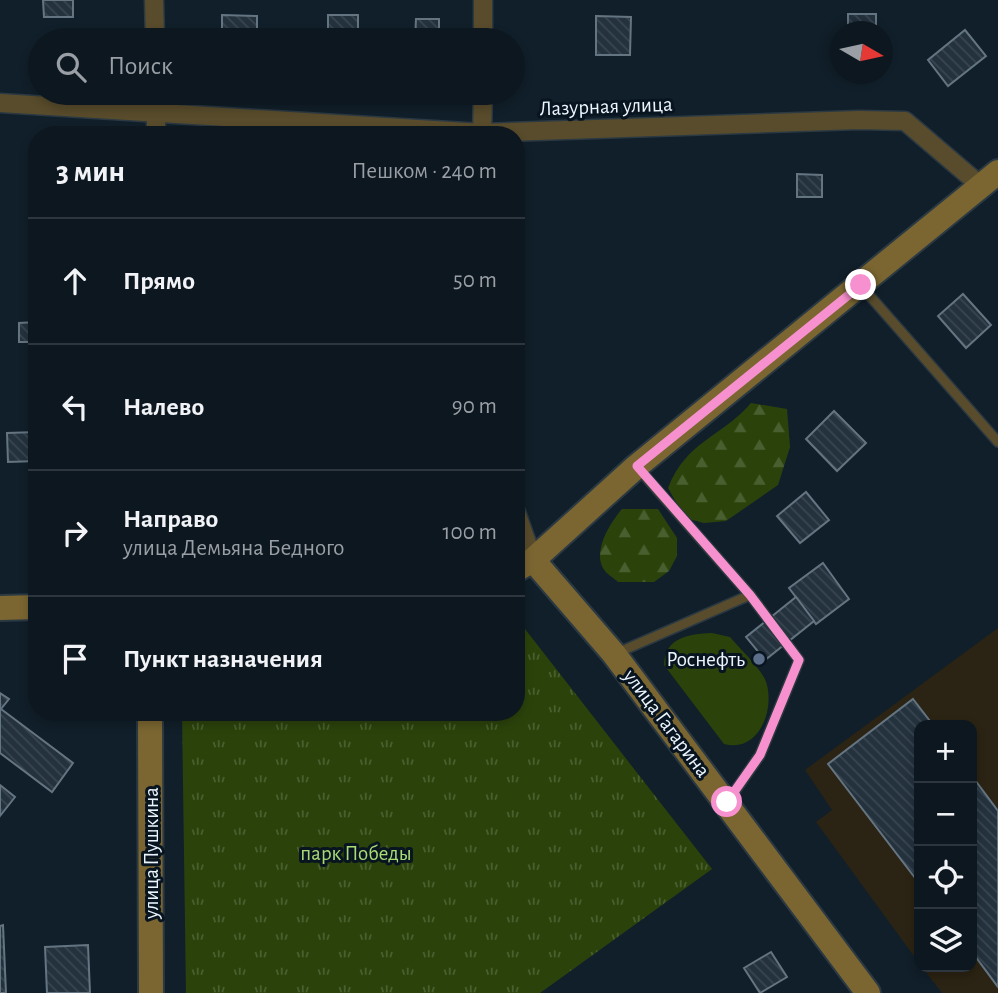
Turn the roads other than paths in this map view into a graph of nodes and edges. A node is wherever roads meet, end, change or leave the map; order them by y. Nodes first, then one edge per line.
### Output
1 (154, 0) edge
2 (483, 0) edge
3 (155, 28) edge
4 (483, 28) edge
5 (0, 103) edge
6 (28, 105) edge
7 (35, 105) edge
8 (156, 105) edge
9 (483, 105) edge
10 (156, 112) junction
11 (156, 126) edge
12 (363, 126) edge
13 (482, 126) edge
14 (525, 132) edge
15 (989, 179) edge
16 (861, 285) junction
17 (998, 442) edge
18 (637, 466) junction
19 (525, 565) edge
20 (750, 595) junction
21 (28, 607) edge
22 (0, 608) edge
23 (614, 654) junction
24 (150, 721) edge
25 (727, 802) junction
26 (151, 993) edge
27 (868, 993) edge

1 - 3 street
2 - 4 street
5 - 6 street, Лазурная улица
7 - 10 street, Лазурная улица
8 - 10 street
9 - 13 street
10 - 11 street
10 - 12 street, Лазурная улица
14 - 15 street, Лазурная улица
15 - 16 street
16 - 17 lane
16 - 18 street
18 - 19 street
18 - 20 lane
19 - 23 street, улица Гагарина
20 - 23 lane
20 - 25 lane
21 - 22 street
23 - 25 street, улица Гагарина
24 - 26 street, улица Пушкина
25 - 27 street, улица Гагарина

